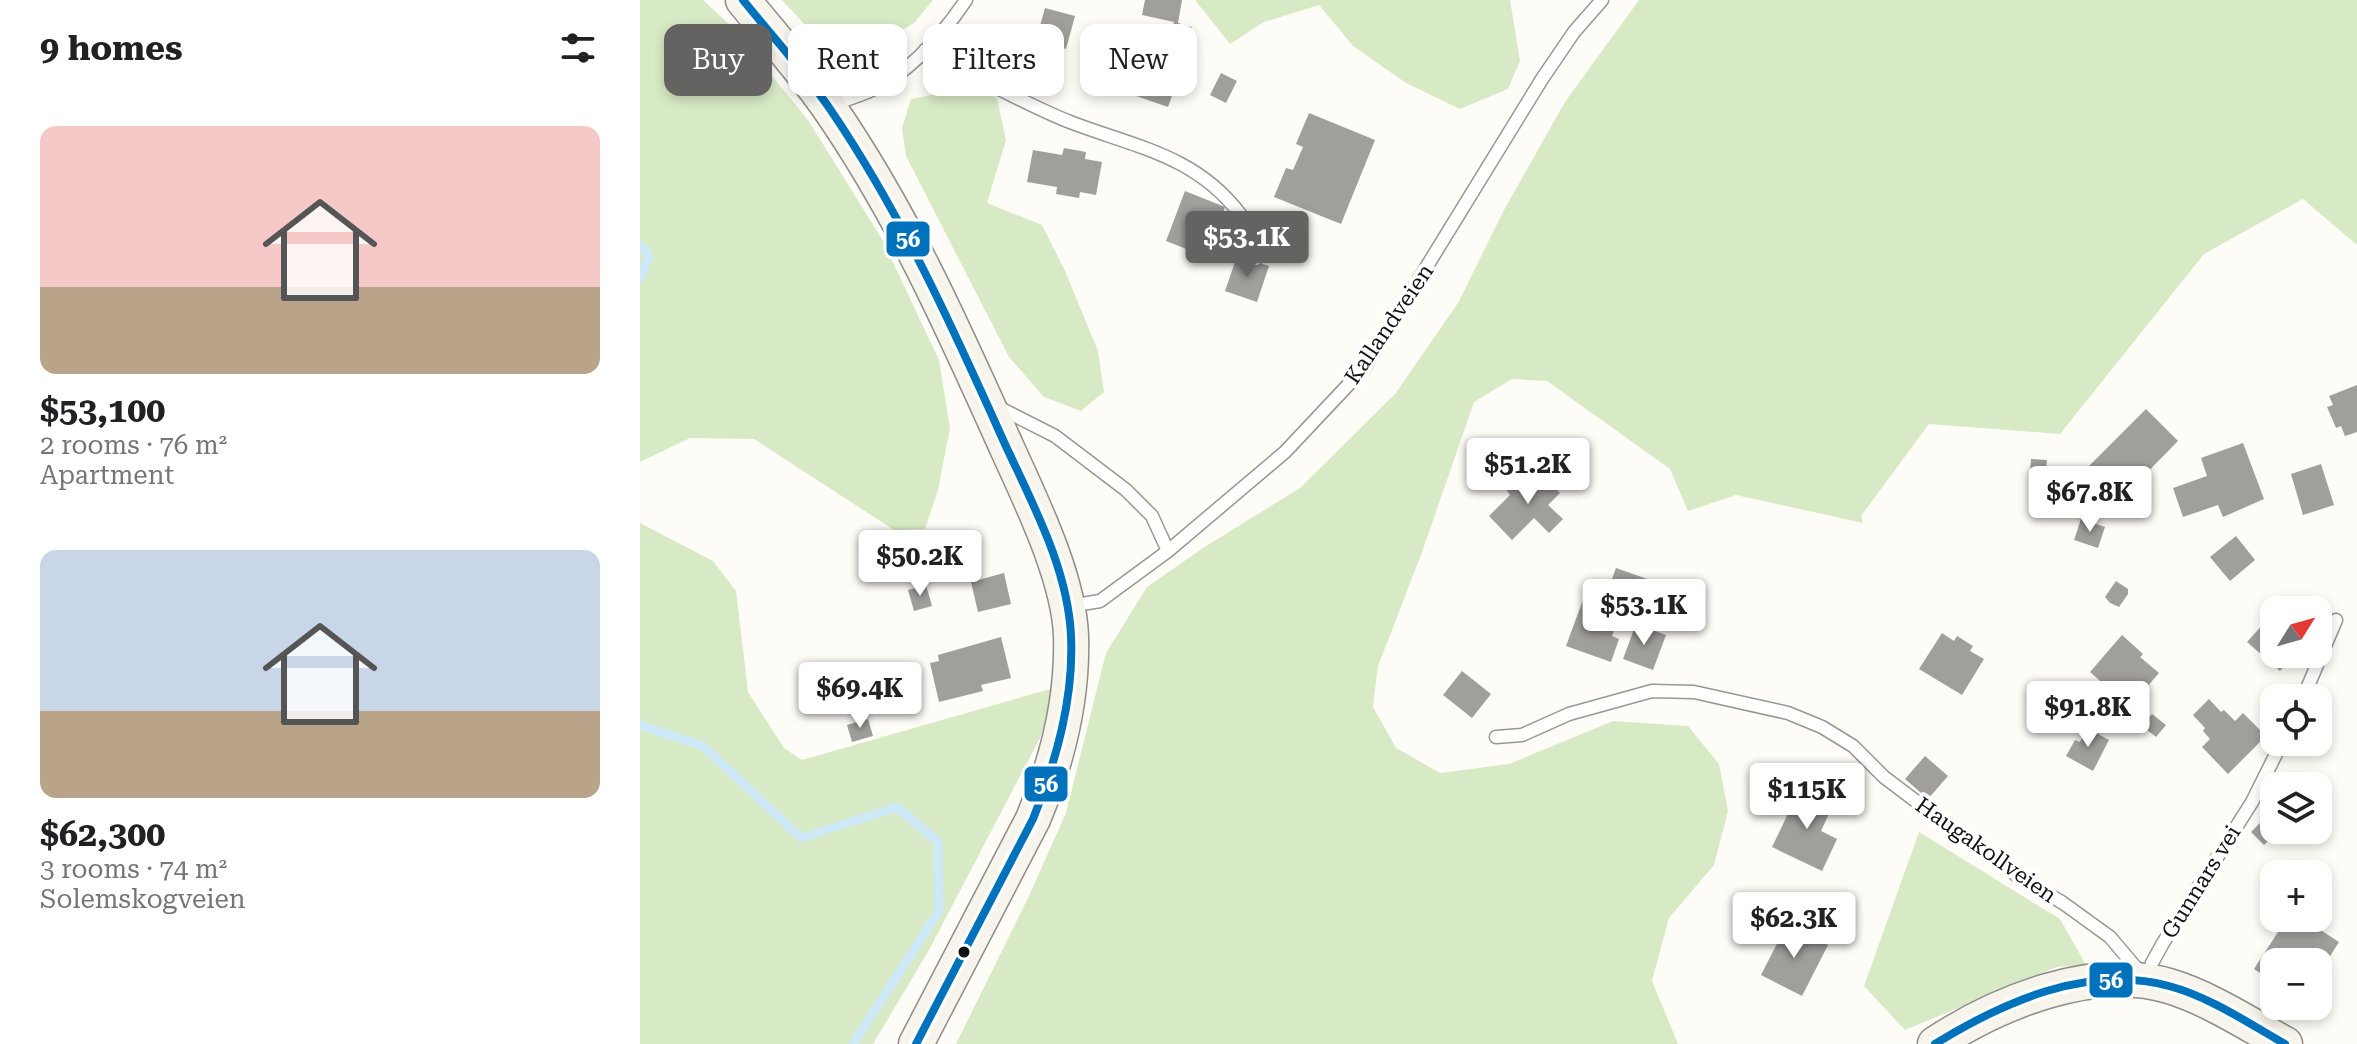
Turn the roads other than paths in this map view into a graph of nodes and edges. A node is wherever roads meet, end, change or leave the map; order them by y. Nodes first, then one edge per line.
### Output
1 (743, 0) edge
2 (966, 0) edge
3 (1602, 0) edge
4 (946, 24) edge
5 (923, 52) edge
6 (1016, 96) edge
7 (828, 107) junction
8 (1256, 259) dead end
9 (985, 400) junction
10 (1168, 551) junction
11 (1067, 606) junction
12 (2336, 620) dead end
13 (2309, 684) edge
14 (1496, 737) dead end
15 (2275, 756) edge
16 (2147, 981) junction
17 (916, 1044) edge
18 (1935, 1044) edge
19 (2285, 1044) edge

1 - 7 street
2 - 4 lane
3 - 10 lane, Kallandveien
5 - 7 lane
6 - 8 lane
7 - 9 street
9 - 10 lane
9 - 11 street
10 - 11 lane, Kallandveien
11 - 17 street
12 - 13 lane
14 - 16 lane, Haugakollveien
15 - 16 lane, Gunnars vei
16 - 18 street
16 - 19 street

